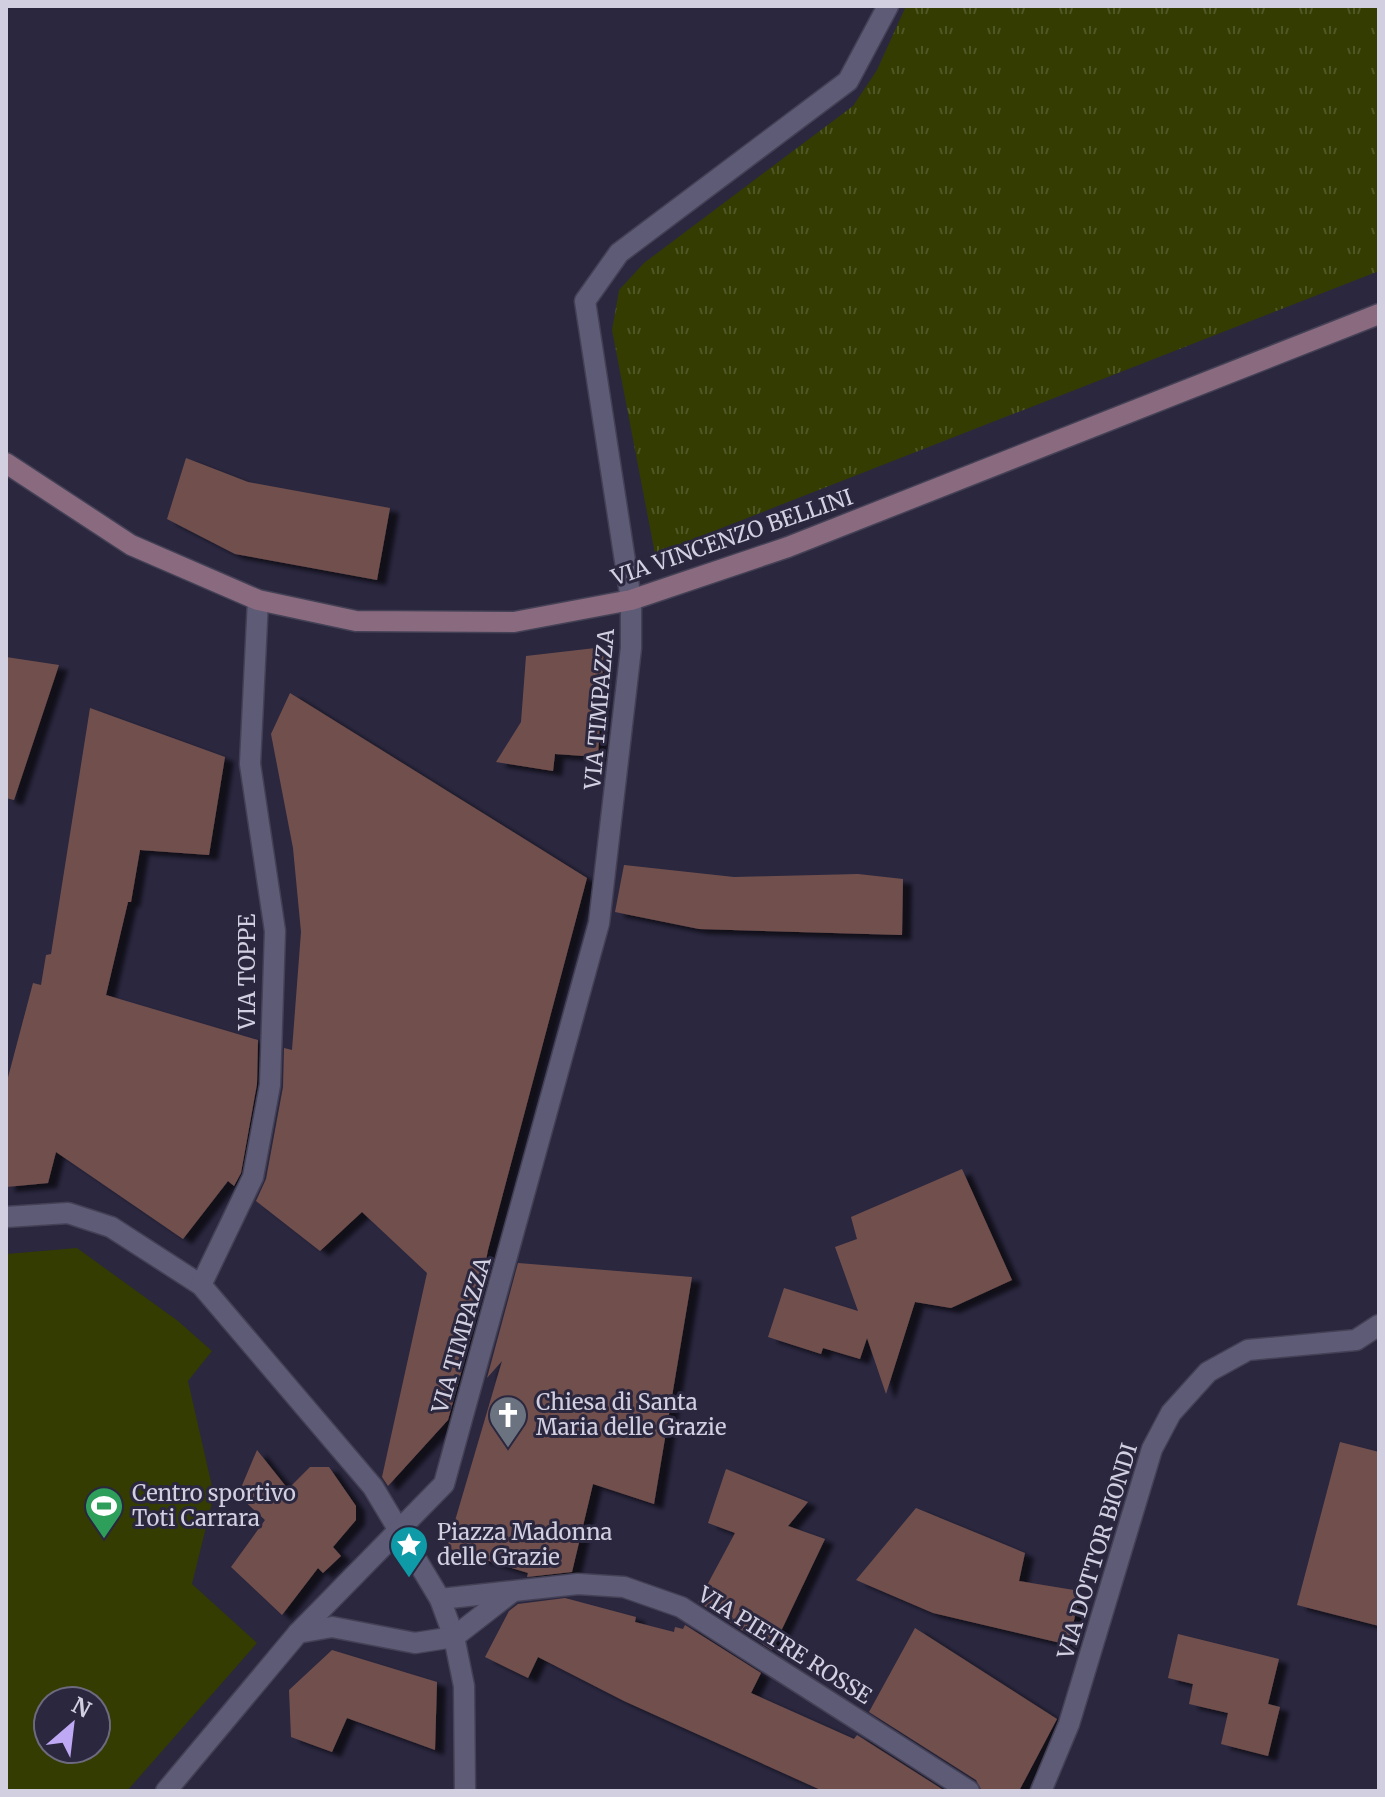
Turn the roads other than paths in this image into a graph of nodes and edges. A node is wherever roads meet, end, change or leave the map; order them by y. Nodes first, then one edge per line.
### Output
1 (888, 6) edge
2 (1379, 314) edge
3 (6, 463) edge
4 (258, 600) junction
5 (631, 600) junction
6 (6, 1217) edge
7 (201, 1285) junction
8 (1379, 1325) edge
9 (400, 1528) junction
10 (512, 1592) junction
11 (440, 1599) junction
12 (298, 1633) junction
13 (454, 1637) junction
14 (166, 1791) edge
15 (465, 1791) edge
16 (969, 1791) edge
17 (1041, 1791) edge

1 - 5 street, VIA TIMPAZZA
2 - 5 street, VIA VINCENZO BELLINI
3 - 4 street, VIA VINCENZO BELLINI
4 - 5 street, VIA VINCENZO BELLINI
4 - 7 street, VIA TOPPE
5 - 9 street, VIA TIMPAZZA
6 - 7 street
7 - 9 street
8 - 17 street, VIA DOTTOR BIONDI
9 - 11 street
9 - 12 street
10 - 11 street, VIA PIETRE ROSSE
10 - 13 street
10 - 16 street, VIA PIETRE ROSSE
11 - 13 street
12 - 13 street
12 - 14 street
13 - 15 street

